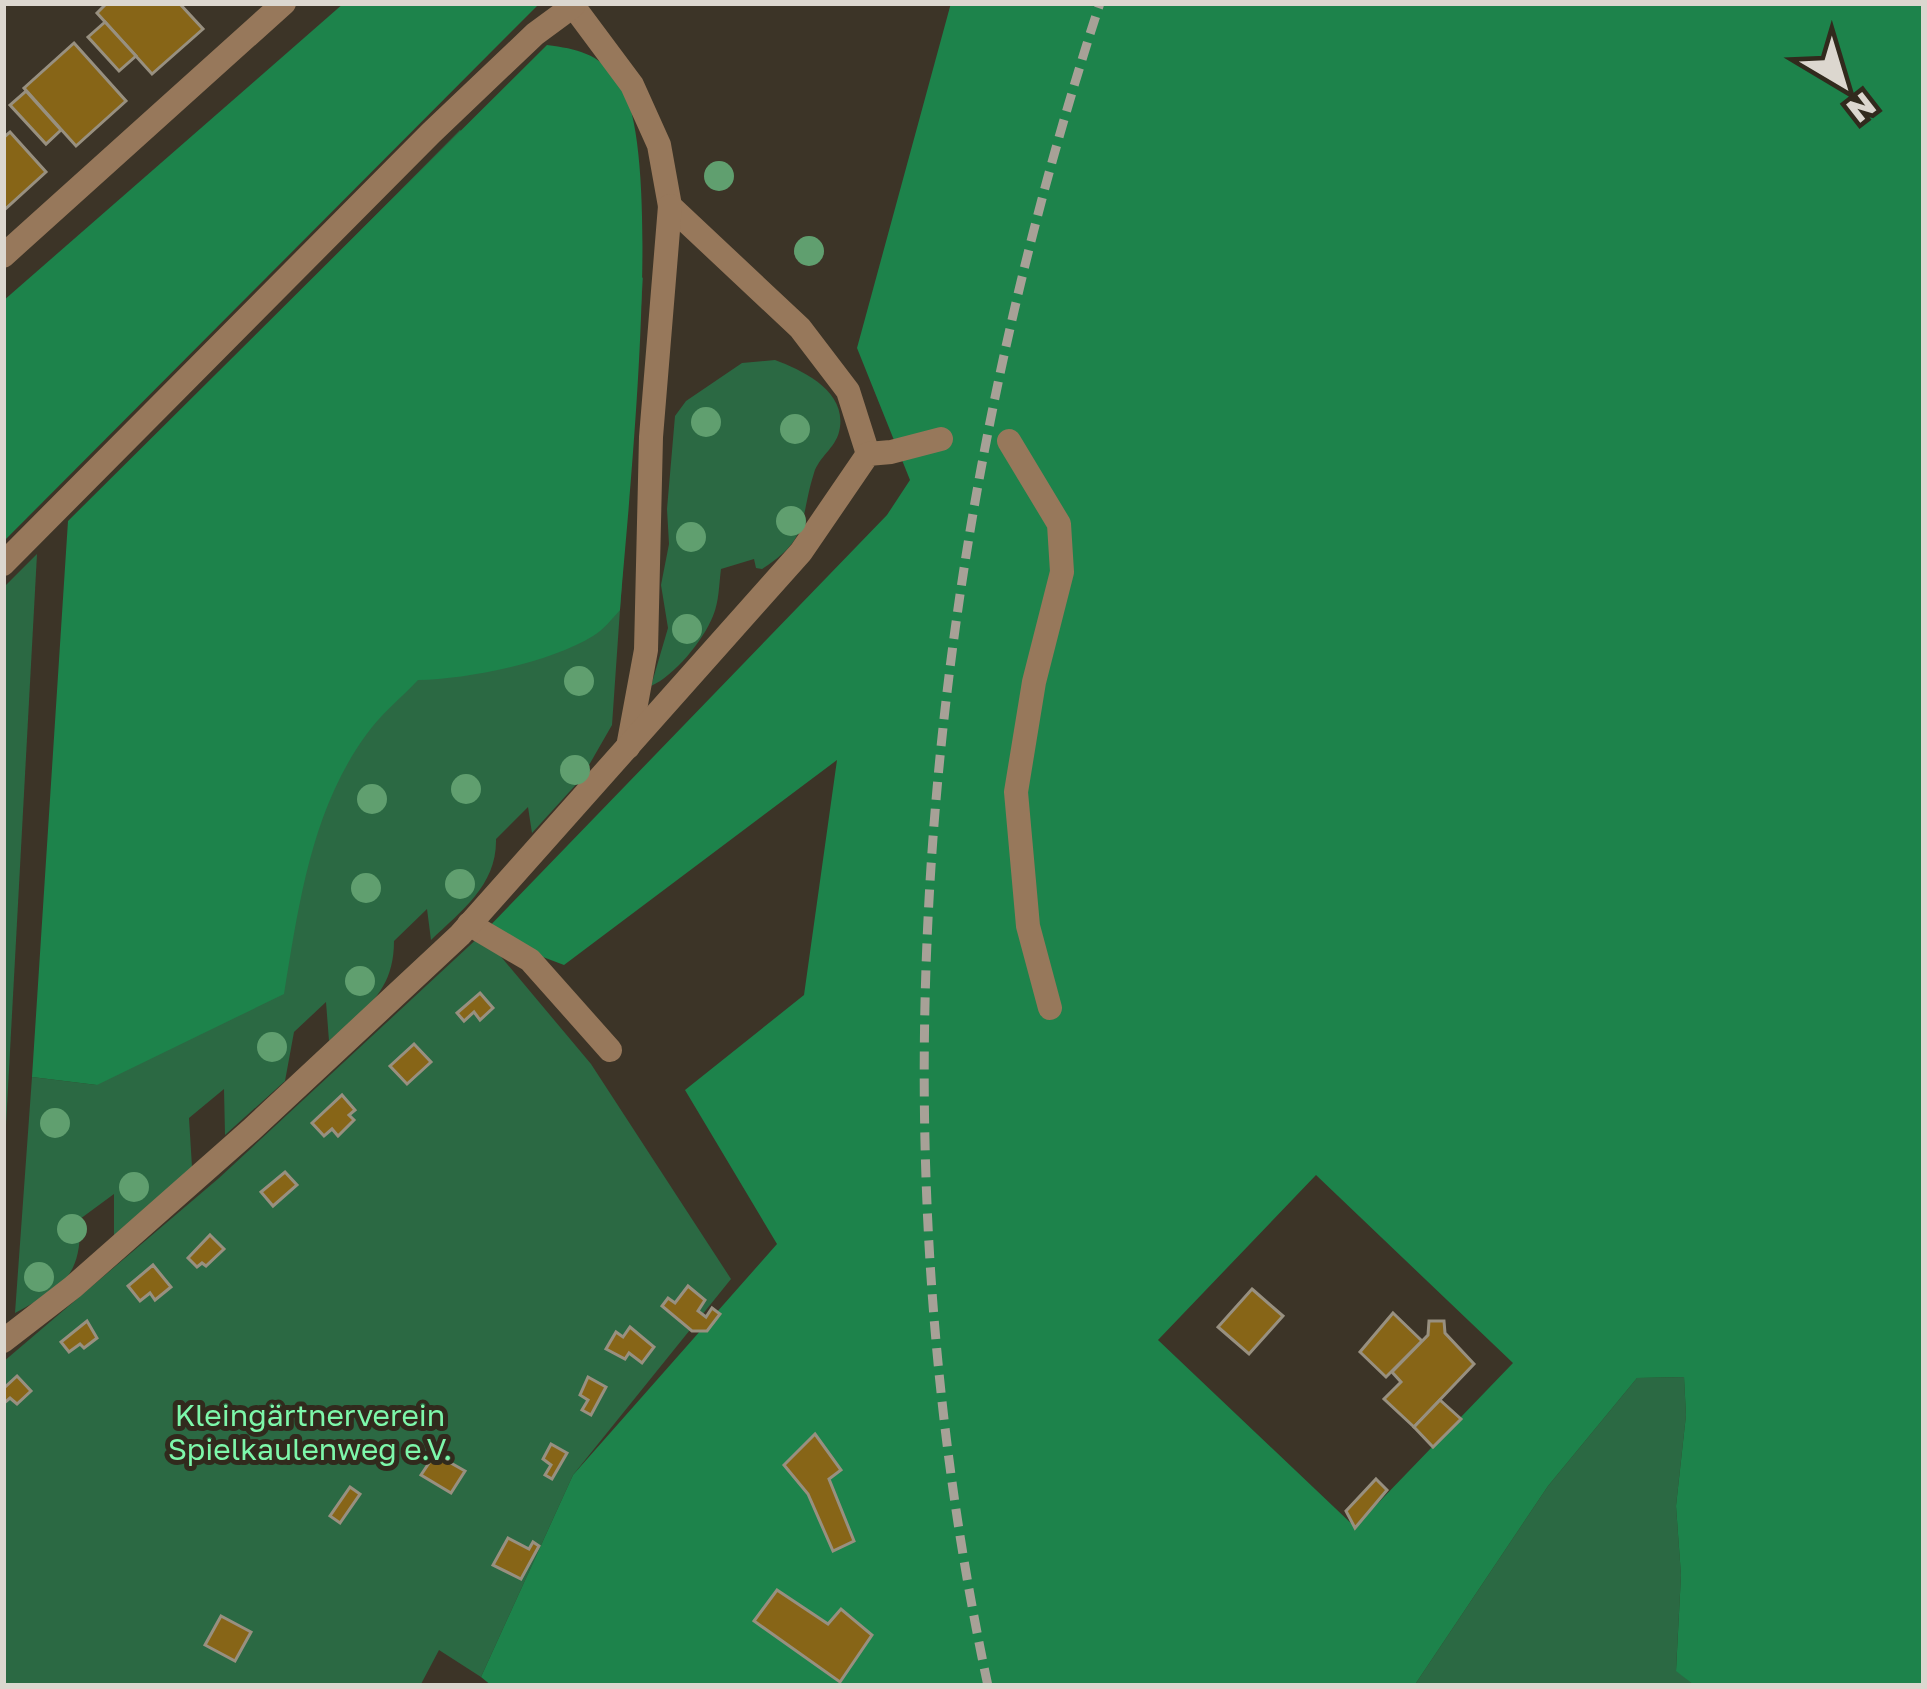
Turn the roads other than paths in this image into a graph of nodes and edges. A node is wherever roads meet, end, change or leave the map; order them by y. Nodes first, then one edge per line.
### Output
1 (284, 3) edge
2 (573, 5) edge
3 (670, 206) junction
4 (3, 256) edge
5 (941, 439) dead end
6 (1009, 441) dead end
7 (868, 454) junction
8 (3, 564) edge
9 (628, 748) junction
10 (469, 924) junction
11 (1050, 1008) dead end
12 (610, 1050) dead end
13 (3, 1341) edge

1 - 4 street
2 - 3 street
2 - 8 street
3 - 7 street
3 - 9 street
5 - 7 street
6 - 11 street
7 - 9 street
9 - 10 street
10 - 12 street
10 - 13 street

